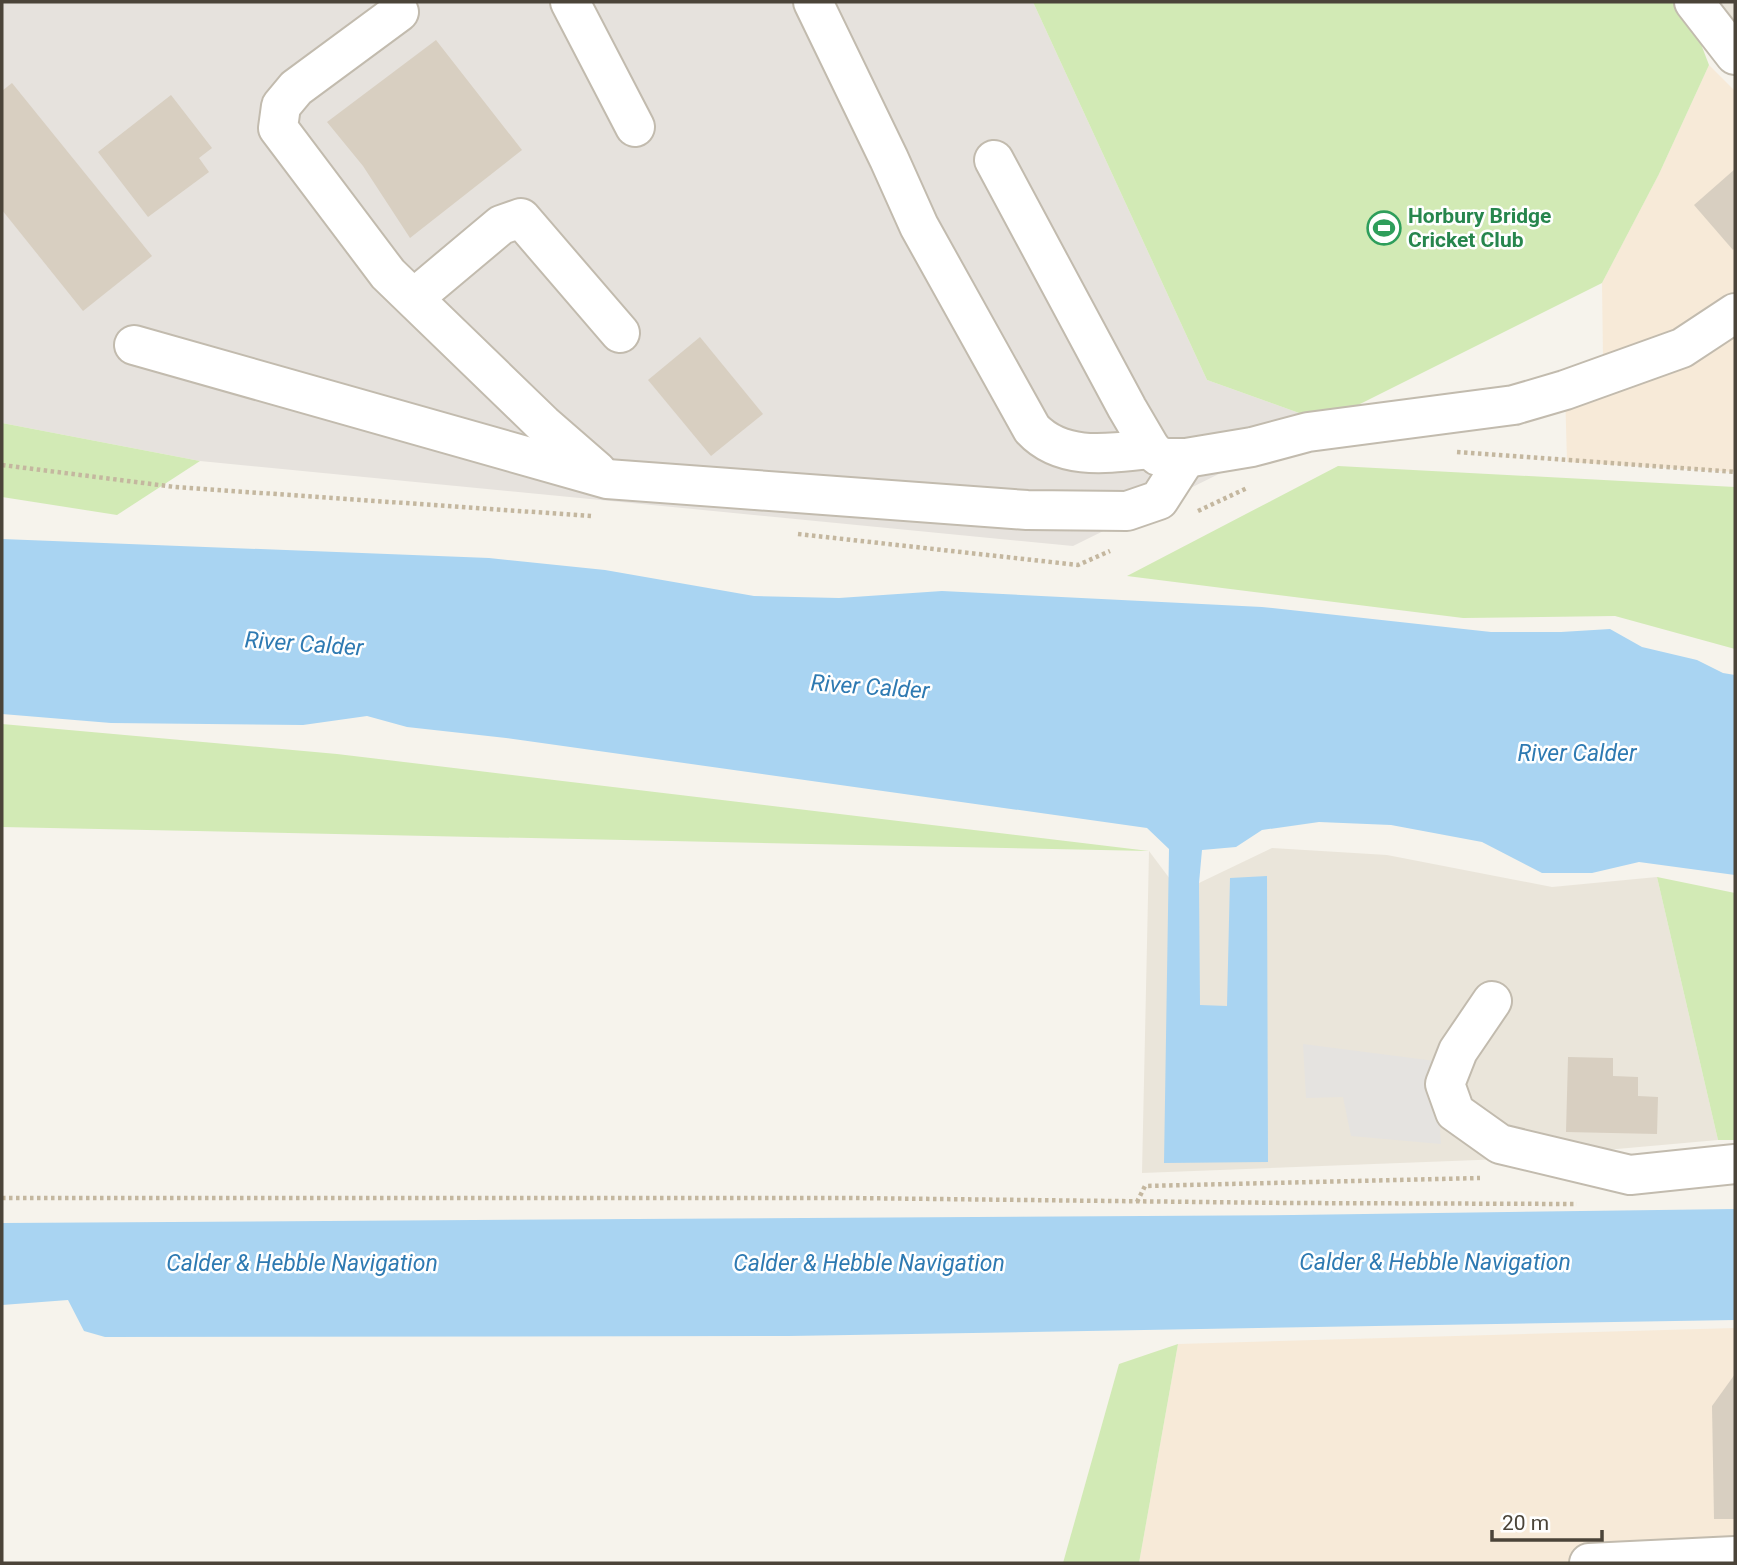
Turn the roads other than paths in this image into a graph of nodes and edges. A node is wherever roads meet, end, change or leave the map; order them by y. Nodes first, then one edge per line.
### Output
1 (570, 2) edge
2 (813, 2) edge
3 (1694, 2) edge
4 (399, 12) dead end
5 (1735, 55) edge
6 (635, 127) dead end
7 (994, 160) dead end
8 (414, 298) junction
9 (1735, 313) edge
10 (620, 333) dead end
11 (134, 345) dead end
12 (1169, 454) junction
13 (607, 479) junction
14 (1492, 1001) dead end
15 (1735, 1164) edge
16 (1735, 1556) edge
17 (1669, 1561) edge
18 (1589, 1563) edge

1 - 6 street
2 - 12 street
3 - 5 street
4 - 8 street
7 - 12 street
8 - 10 street
8 - 13 street
9 - 12 street
11 - 13 street
12 - 13 street
14 - 15 street
16 - 17 street
17 - 18 street

